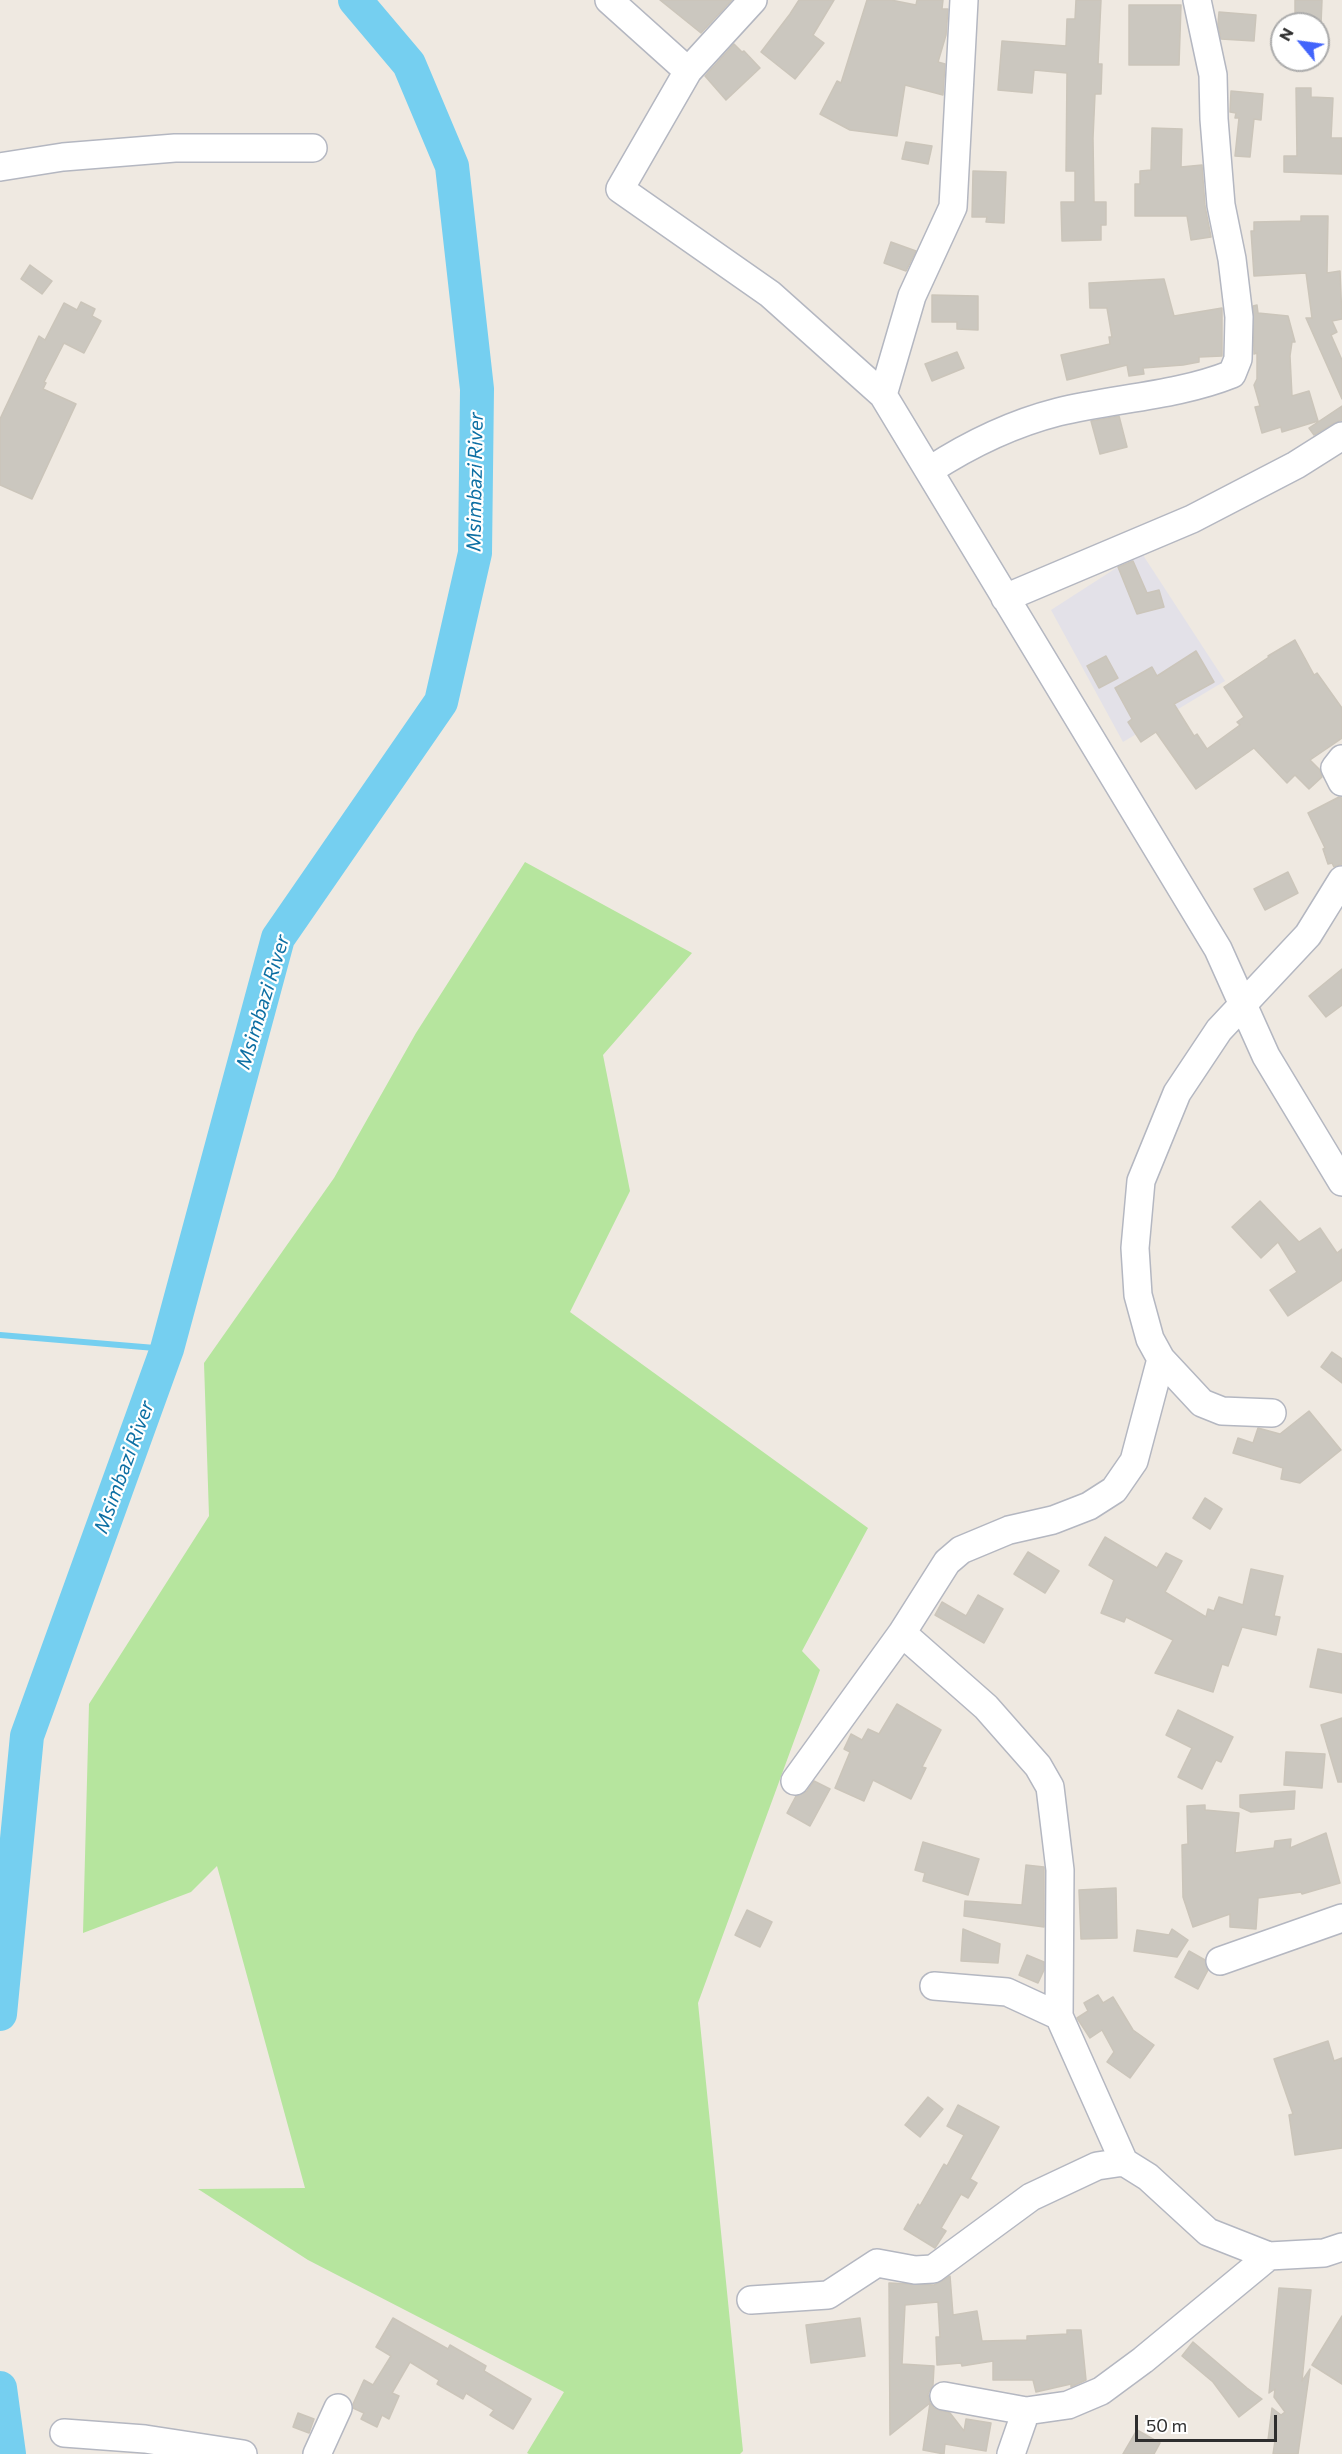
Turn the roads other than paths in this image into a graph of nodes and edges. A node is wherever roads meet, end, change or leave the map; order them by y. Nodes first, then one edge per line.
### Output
1 (609, 0) edge
2 (753, 0) edge
3 (964, 0) edge
4 (1197, 0) edge
5 (688, 71) junction
6 (314, 148) dead end
7 (0, 167) edge
8 (883, 395) junction
9 (1342, 436) edge
10 (930, 470) junction
11 (1005, 598) junction
12 (1342, 759) edge
13 (1342, 782) edge
14 (1342, 880) edge
15 (1331, 910) edge
16 (1242, 1005) junction
17 (1342, 1182) edge
18 (1161, 1359) junction
19 (1272, 1413) dead end
20 (902, 1633) junction
21 (795, 1781) dead end
22 (1342, 1918) edge
23 (1220, 1961) dead end
24 (934, 1986) dead end
25 (1059, 2016) junction
26 (1124, 2162) junction
27 (1342, 2247) edge
28 (1269, 2256) junction
29 (751, 2300) dead end
30 (944, 2396) dead end
31 (338, 2408) dead end
32 (1026, 2411) junction
33 (64, 2433) dead end
34 (243, 2454) edge
35 (317, 2454) edge
36 (1011, 2454) edge

1 - 5 street
2 - 5 street
3 - 8 street
4 - 10 street
5 - 8 street
6 - 7 street
8 - 10 street
9 - 11 street
10 - 11 street
11 - 16 street
12 - 13 street
14 - 15 street
15 - 16 street
16 - 17 street
16 - 18 street
18 - 19 street
18 - 20 street
20 - 21 street
20 - 25 street
22 - 23 street
24 - 25 street
25 - 26 street
26 - 28 street
26 - 29 street
27 - 28 street
28 - 32 street
30 - 32 street
31 - 35 street
32 - 36 street
33 - 34 street

